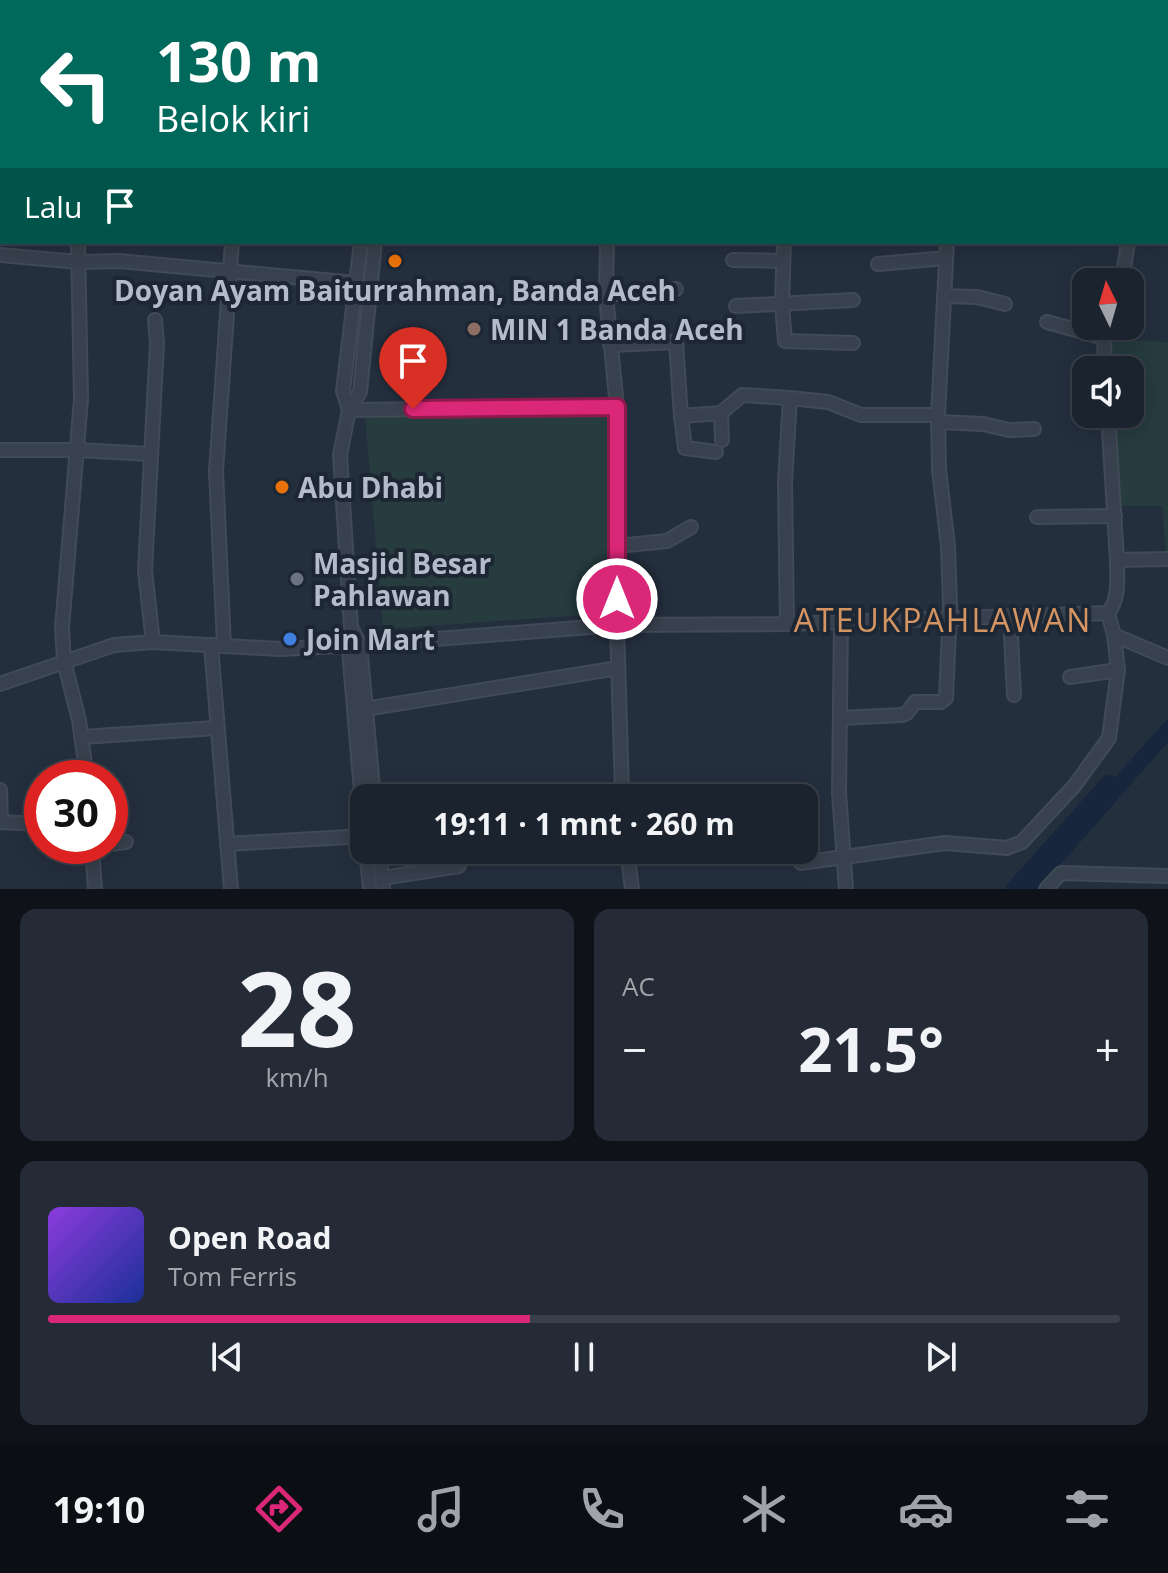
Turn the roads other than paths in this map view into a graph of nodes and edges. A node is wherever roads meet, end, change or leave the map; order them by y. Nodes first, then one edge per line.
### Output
1 (30, 244) edge
2 (78, 244) edge
3 (232, 244) edge
4 (361, 244) edge
5 (375, 244) edge
6 (607, 244) edge
7 (784, 244) edge
8 (947, 244) edge
9 (1128, 244) edge
10 (0, 255) edge
11 (31, 258) junction
12 (946, 258) junction
13 (733, 260) dead end
14 (783, 261) junction
15 (78, 262) junction
16 (878, 264) dead end
17 (1124, 268) edge
18 (231, 271) junction
19 (356, 283) junction
20 (676, 289) dead end
21 (606, 295) junction
22 (944, 296) junction
23 (853, 300) dead end
24 (782, 304) junction
25 (1005, 304) dead end
26 (736, 306) dead end
27 (155, 320) dead end
28 (1047, 322) dead end
29 (1072, 326) edge
30 (853, 343) dead end
31 (610, 345) junction
32 (790, 398) junction
33 (617, 407) junction
34 (349, 410) junction
35 (721, 413) junction
36 (681, 416) junction
37 (938, 419) junction
38 (1109, 428) edge
39 (1034, 429) dead end
40 (722, 440) dead end
41 (0, 450) edge
42 (77, 450) junction
43 (716, 452) dead end
44 (151, 454) junction
45 (1115, 516) junction
46 (1037, 517) dead end
47 (691, 527) dead end
48 (618, 546) junction
49 (1168, 559) edge
50 (1117, 560) junction
51 (1108, 613) junction
52 (1010, 617) junction
53 (949, 619) junction
54 (841, 622) junction
55 (787, 624) junction
56 (617, 625) junction
57 (1114, 635) junction
58 (153, 642) junction
59 (217, 645) junction
60 (353, 645) junction
61 (1168, 658) edge
62 (64, 661) junction
63 (618, 668) junction
64 (1118, 670) junction
65 (1070, 677) dead end
66 (0, 684) edge
67 (1014, 695) dead end
68 (365, 709) junction
69 (840, 718) junction
70 (216, 728) junction
71 (82, 737) junction
72 (362, 744) junction
73 (85, 760) edge
74 (363, 784) edge
75 (371, 784) edge
76 (623, 784) edge
77 (0, 790) edge
78 (0, 822) edge
79 (24, 823) edge
80 (350, 837) edge
81 (227, 844) junction
82 (843, 857) junction
83 (818, 861) edge
84 (93, 864) edge
85 (367, 864) edge
86 (380, 864) edge
87 (629, 864) edge
88 (459, 866) dead end
89 (1168, 876) edge
90 (382, 884) edge
91 (95, 889) edge
92 (231, 889) edge
93 (370, 889) edge
94 (632, 889) edge
95 (846, 889) edge
96 (1046, 889) edge

1 - 11 street
2 - 15 street
3 - 18 street
4 - 19 street
5 - 34 street
6 - 21 street
7 - 14 street
8 - 12 street
9 - 17 street
10 - 11 street
11 - 15 street
12 - 16 street
12 - 22 street
13 - 14 street
14 - 24 street
15 - 18 street
15 - 42 street
18 - 19 street
18 - 59 street
19 - 34 street
20 - 21 street
21 - 31 street
22 - 25 street
22 - 37 street
23 - 24 street
24 - 26 street
24 - 30 street
27 - 44 street
28 - 29 street
31 - 33 street
31 - 36 street
32 - 35 street
32 - 37 street
32 - 55 street
33 - 34 street
33 - 48 street
34 - 60 street
35 - 36 street
35 - 40 street
36 - 43 street
37 - 39 street
37 - 53 street
38 - 45 street
41 - 42 street
42 - 44 street
42 - 62 street
44 - 58 street
45 - 46 street
45 - 50 street
47 - 48 street
48 - 56 street
49 - 50 street
50 - 51 street
51 - 52 street
51 - 57 street
52 - 53 street
52 - 67 street
53 - 54 street
53 - 69 street
54 - 55 street
54 - 69 street
55 - 56 street
56 - 60 street
56 - 63 street
57 - 61 street
57 - 64 street
58 - 59 street
58 - 62 street
59 - 60 street
59 - 70 street
60 - 68 street
60 - 72 street
62 - 66 street
62 - 71 street
63 - 68 street
63 - 76 street
64 - 65 street
64 - 82 street
68 - 72 street
69 - 82 street
70 - 71 street
70 - 81 street
71 - 73 street
72 - 74 street
72 - 75 street
77 - 78 street
78 - 79 street
80 - 81 street
81 - 92 street
82 - 83 street
82 - 95 street
84 - 91 street
85 - 93 street
86 - 90 street
87 - 94 street
88 - 90 street
89 - 96 street

